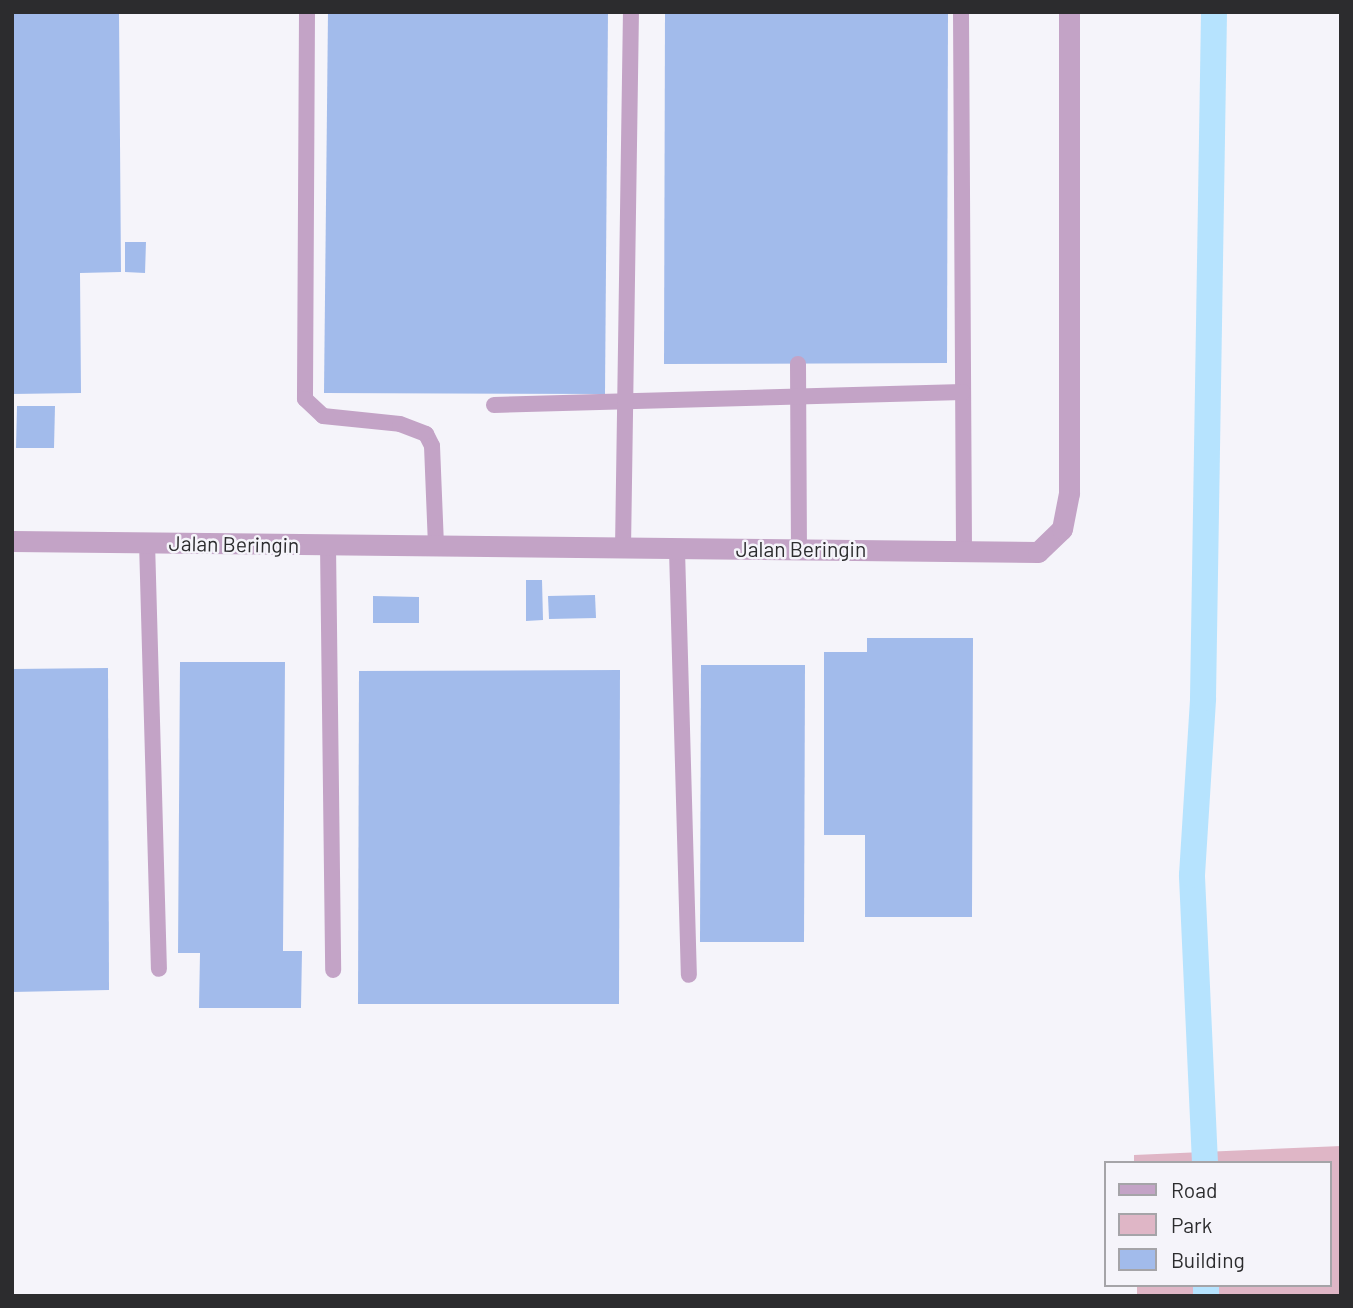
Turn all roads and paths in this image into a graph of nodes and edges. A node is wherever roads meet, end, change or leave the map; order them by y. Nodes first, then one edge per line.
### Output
1 (307, 12) edge
2 (631, 12) edge
3 (961, 12) edge
4 (1069, 12) edge
5 (798, 363) dead end
6 (963, 392) junction
7 (798, 399) junction
8 (625, 404) junction
9 (494, 405) dead end
10 (12, 541) edge
11 (147, 542) junction
12 (328, 545) junction
13 (436, 546) junction
14 (964, 548) junction
15 (623, 549) junction
16 (799, 549) junction
17 (677, 550) junction
18 (159, 969) dead end
19 (333, 970) dead end
20 (689, 975) dead end

1 - 13 lane
2 - 8 lane
3 - 6 lane
4 - 14 street, Jalan Beringin
5 - 7 lane
6 - 7 lane
6 - 14 lane
7 - 8 lane
7 - 16 lane
8 - 9 lane
8 - 15 lane
10 - 11 street, Jalan Beringin
11 - 12 street, Jalan Beringin
11 - 18 lane
12 - 13 street, Jalan Beringin
12 - 19 lane
13 - 15 street, Jalan Beringin
14 - 16 street, Jalan Beringin
15 - 17 street, Jalan Beringin
16 - 17 street, Jalan Beringin
17 - 20 lane

